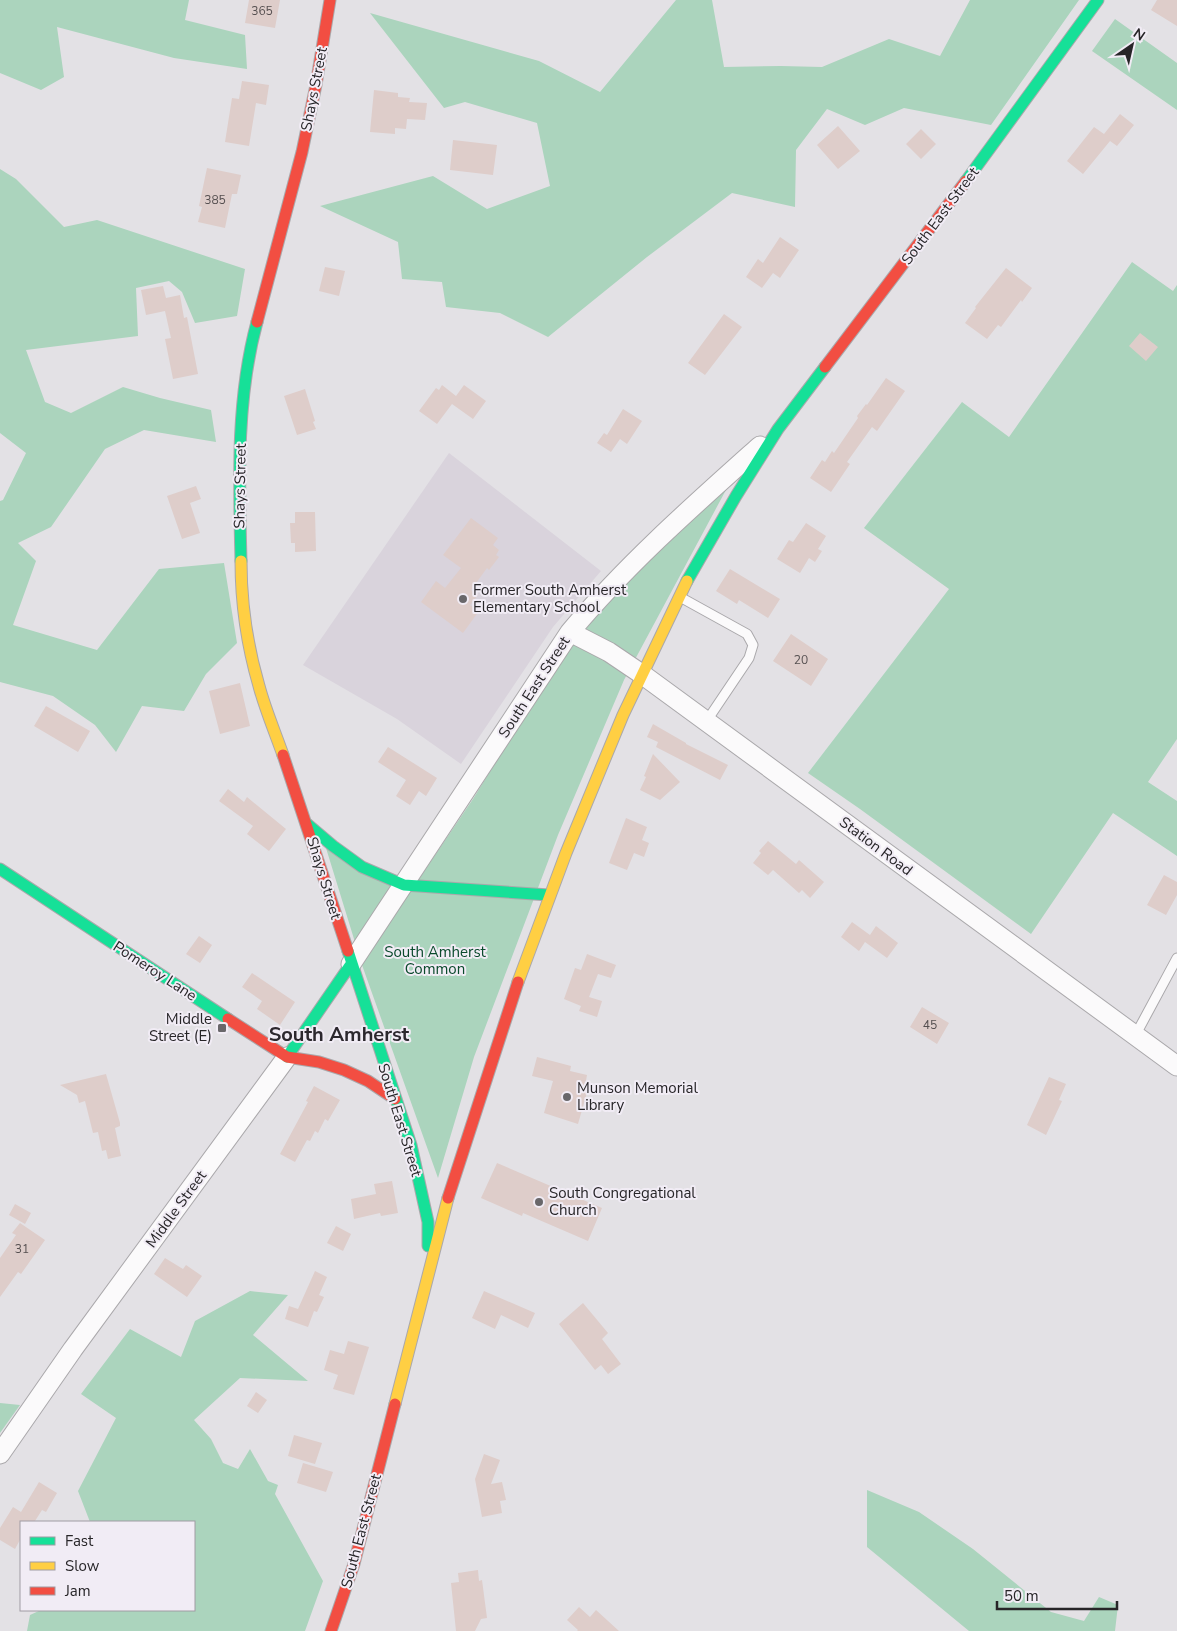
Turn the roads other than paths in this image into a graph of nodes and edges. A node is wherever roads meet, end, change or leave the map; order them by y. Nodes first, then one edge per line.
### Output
1 (330, 0) edge
2 (1098, 0) edge
3 (778, 429) junction
4 (680, 596) junction
5 (570, 632) junction
6 (642, 675) junction
7 (706, 722) junction
8 (307, 824) junction
9 (0, 869) edge
10 (404, 885) junction
11 (549, 895) junction
12 (1177, 958) edge
13 (351, 964) junction
14 (1135, 1036) junction
15 (287, 1057) junction
16 (1177, 1066) edge
17 (395, 1099) junction
18 (426, 1284) junction
19 (0, 1454) edge
20 (331, 1631) edge

1 - 8 main road, Shays Street
2 - 3 main road, South East Street
3 - 4 main road, South East Street
3 - 5 street, South East Street
4 - 6 main road, South East Street
4 - 7 lane
5 - 6 street, Station Road
5 - 10 street, South East Street
6 - 7 street, Station Road
6 - 11 main road, South East Street
7 - 14 street, Station Road
8 - 10 main road
8 - 13 main road, Shays Street
9 - 15 main road, Pomeroy Lane
10 - 11 main road
10 - 13 street, South East Street
11 - 18 main road, South East Street
12 - 14 lane
13 - 15 main road, Middle Street
13 - 17 main road, South East Street
14 - 16 street, Station Road
15 - 17 main road, Pomeroy Lane
15 - 19 street, Middle Street
17 - 18 main road, South East Street
18 - 20 main road, South East Street

